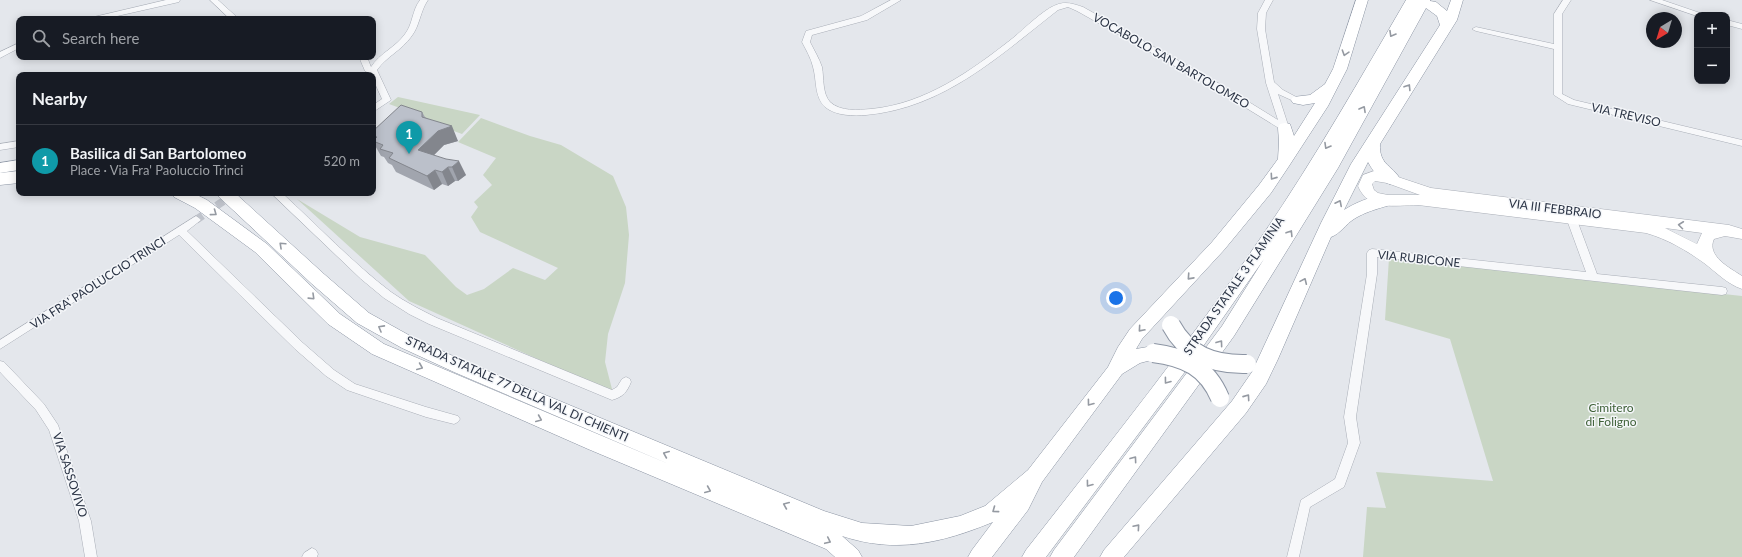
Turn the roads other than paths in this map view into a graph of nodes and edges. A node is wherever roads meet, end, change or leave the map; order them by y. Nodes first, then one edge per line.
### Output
1 (176, 0) edge
2 (214, 0) edge
3 (424, 0) edge
4 (897, 0) edge
5 (1269, 0) edge
6 (1412, 0) edge
7 (1457, 0) edge
8 (1566, 0) edge
9 (1654, 0) edge
10 (1362, 1) edge
11 (1427, 3) edge
12 (1694, 12) edge
13 (107, 16) edge
14 (232, 16) edge
15 (1730, 23) edge
16 (1447, 25) junction
17 (1742, 27) edge
18 (1476, 29) dead end
19 (16, 47) edge
20 (1558, 47) junction
21 (0, 55) edge
22 (364, 60) edge
23 (373, 70) joint
24 (376, 76) edge
25 (1270, 83) junction
26 (1332, 85) junction
27 (1298, 100) junction
28 (376, 107) edge
29 (1280, 113) junction
30 (1285, 128) junction
31 (1372, 143) junction
32 (1742, 143) edge
33 (16, 144) edge
34 (0, 147) edge
35 (1284, 162) junction
36 (16, 165) edge
37 (0, 168) edge
38 (16, 177) edge
39 (0, 179) edge
40 (1393, 180) junction
41 (186, 196) edge
42 (228, 196) edge
43 (279, 196) edge
44 (1384, 201) junction
45 (196, 220) tunnel mouth
46 (1572, 220) junction
47 (180, 230) junction
48 (1734, 231) edge
49 (1323, 238) junction
50 (1711, 260) junction
51 (1593, 277) junction
52 (1742, 283) edge
53 (1722, 291) dead end
54 (1168, 301) junction
55 (0, 345) edge
56 (1269, 359) junction
57 (0, 365) edge
58 (1114, 372) junction
59 (626, 382) dead end
60 (454, 419) dead end
61 (1222, 427) junction
62 (1035, 476) junction
63 (91, 557) edge
64 (851, 557) edge
65 (979, 557) edge
66 (1033, 557) edge
67 (1061, 557) edge
68 (1111, 557) edge
69 (1293, 557) edge

1 - 13 street
2 - 14 street
3 - 23 street
4 - 30 street, VOCABOLO SAN BARTOLOMEO
5 - 25 street
6 -> 66 highway, STRADA STATALE 3 FLAMINIA
7 - 16 highway
8 - 20 street, VIA TREVISO
9 - 12 street
10 -> 26 highway
11 - 16 highway
67 -> 11 highway, STRADA STATALE 3 FLAMINIA
15 - 17 street
31 -> 16 highway
18 - 20 street
19 - 21 street
20 - 32 street, VIA TREVISO
22 - 23 street
24 - 28 street
25 - 27 street
25 - 29 street
26 - 27 highway
26 - 35 highway
27 - 29 street
29 - 30 street
30 - 35 highway
31 - 40 highway
49 -> 31 highway
33 - 34 street
35 -> 54 highway
36 - 37 highway
38 - 39 highway
40 - 44 main road, VIA III FEBBRAIO
48 -> 40 main road, VIA III FEBBRAIO
41 -> 64 highway, STRADA STATALE 77 DELLA VAL DI CHIENTI
62 -> 42 highway, STRADA STATALE 77 DELLA VAL DI CHIENTI
43 - 59 street
44 - 46 main road
44 - 49 highway
45 - 47 street, VIA FRA' PAOLUCCIO TRINCI
46 - 50 main road
46 - 51 street
47 - 55 street, VIA FRA' PAOLUCCIO TRINCI
47 - 60 street
48 - 50 main road
56 -> 49 highway
50 - 52 main road
51 - 53 street, VIA RUBICONE
51 - 69 street, VIA RUBICONE
54 - 56 highway, bridge
54 -> 58 highway
61 -> 56 highway
57 - 63 street, VIA SASSOVIVO
58 - 61 highway, bridge
58 -> 62 highway
68 -> 61 highway
62 - 65 highway

